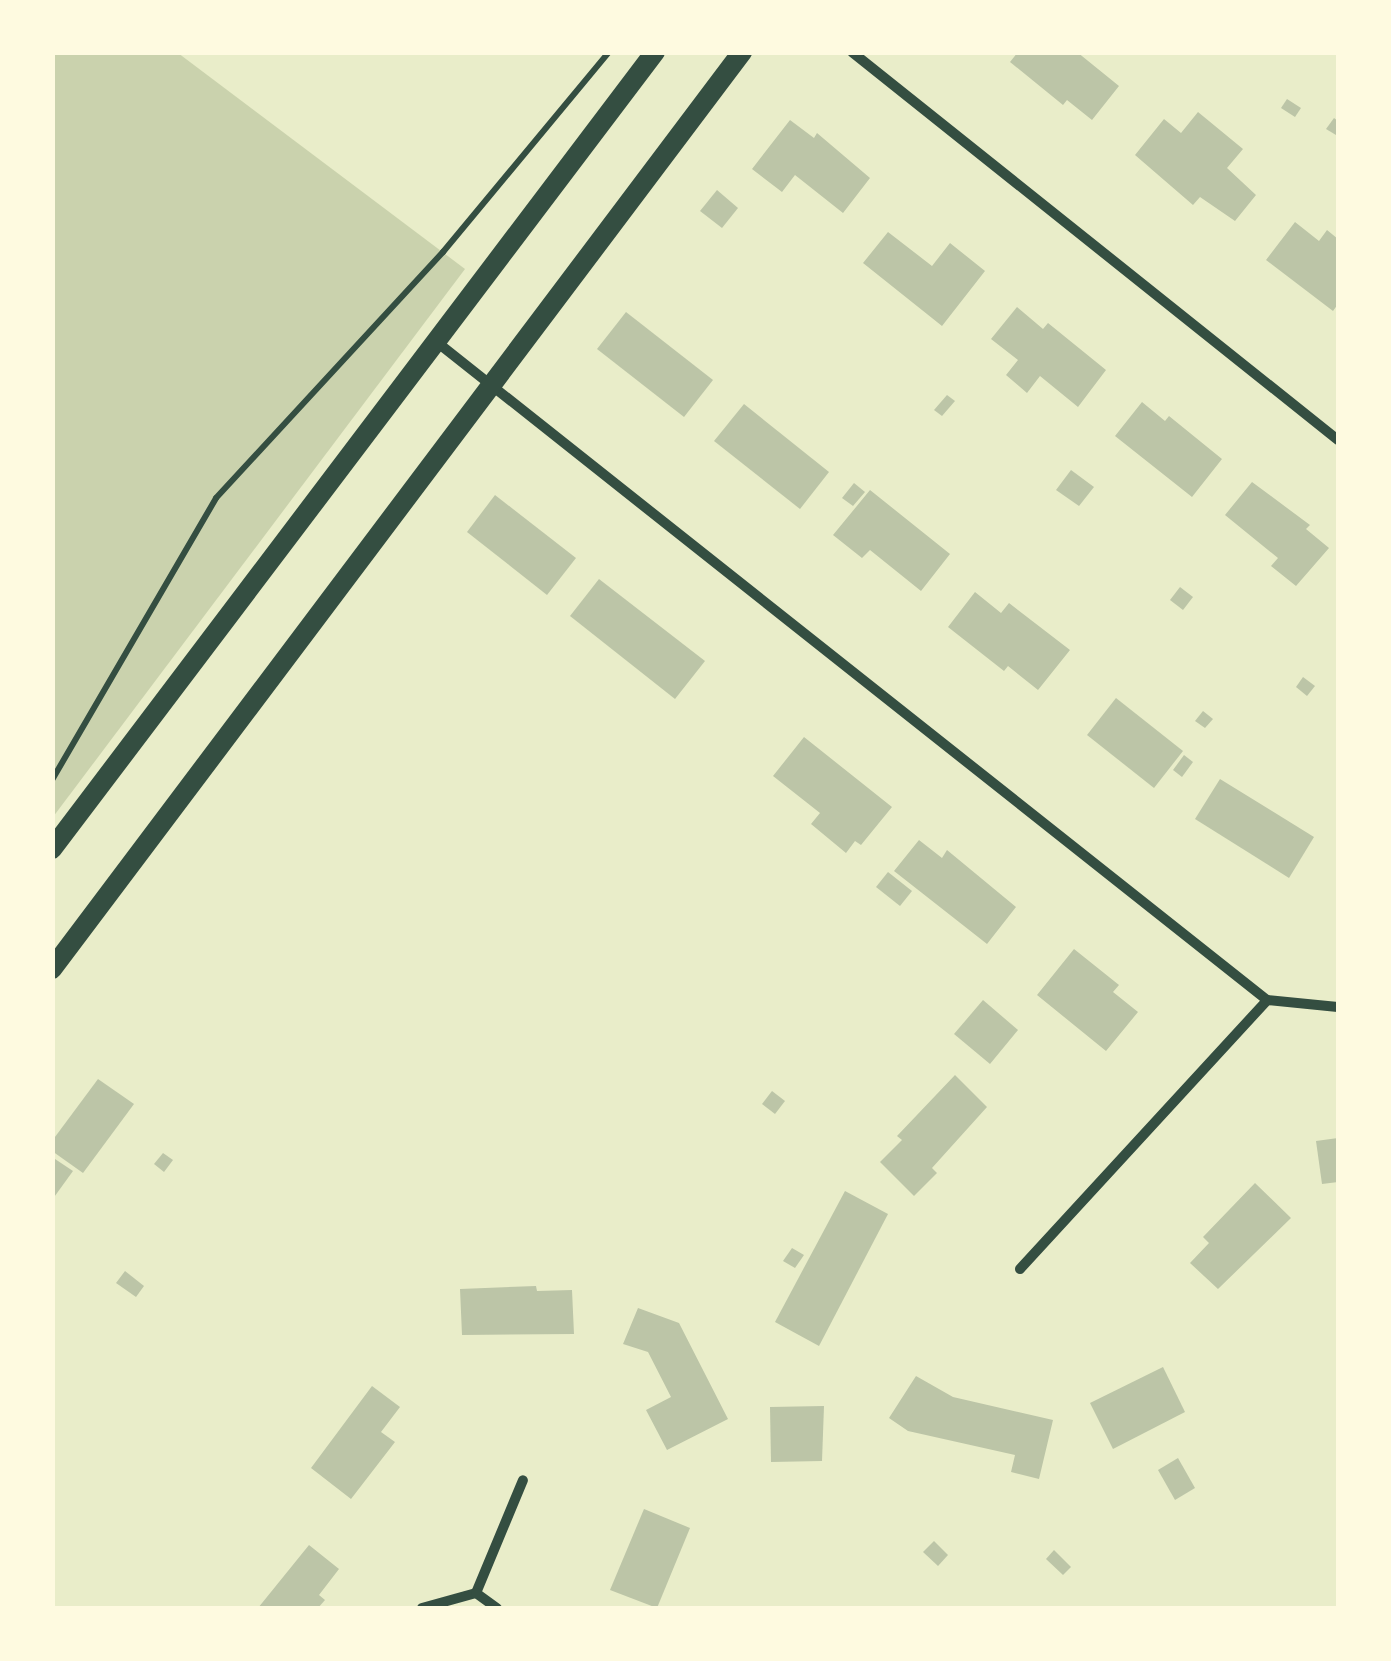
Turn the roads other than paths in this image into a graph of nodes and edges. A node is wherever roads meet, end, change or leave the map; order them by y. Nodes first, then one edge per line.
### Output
1 (655, 52) edge
2 (742, 52) edge
3 (852, 52) edge
4 (438, 343) junction
5 (492, 387) junction
6 (1338, 440) edge
7 (52, 850) edge
8 (52, 969) edge
9 (1267, 1000) junction
10 (1338, 1007) edge
11 (1020, 1269) dead end
12 (523, 1480) dead end
13 (476, 1593) junction
14 (422, 1608) edge
15 (497, 1608) edge

1 - 4 main road
2 - 5 main road
3 - 6 street
4 - 5 street
4 - 7 main road
5 - 8 main road
5 - 9 street
9 - 10 street
9 - 11 street
12 - 13 street
13 - 14 street
13 - 15 street

